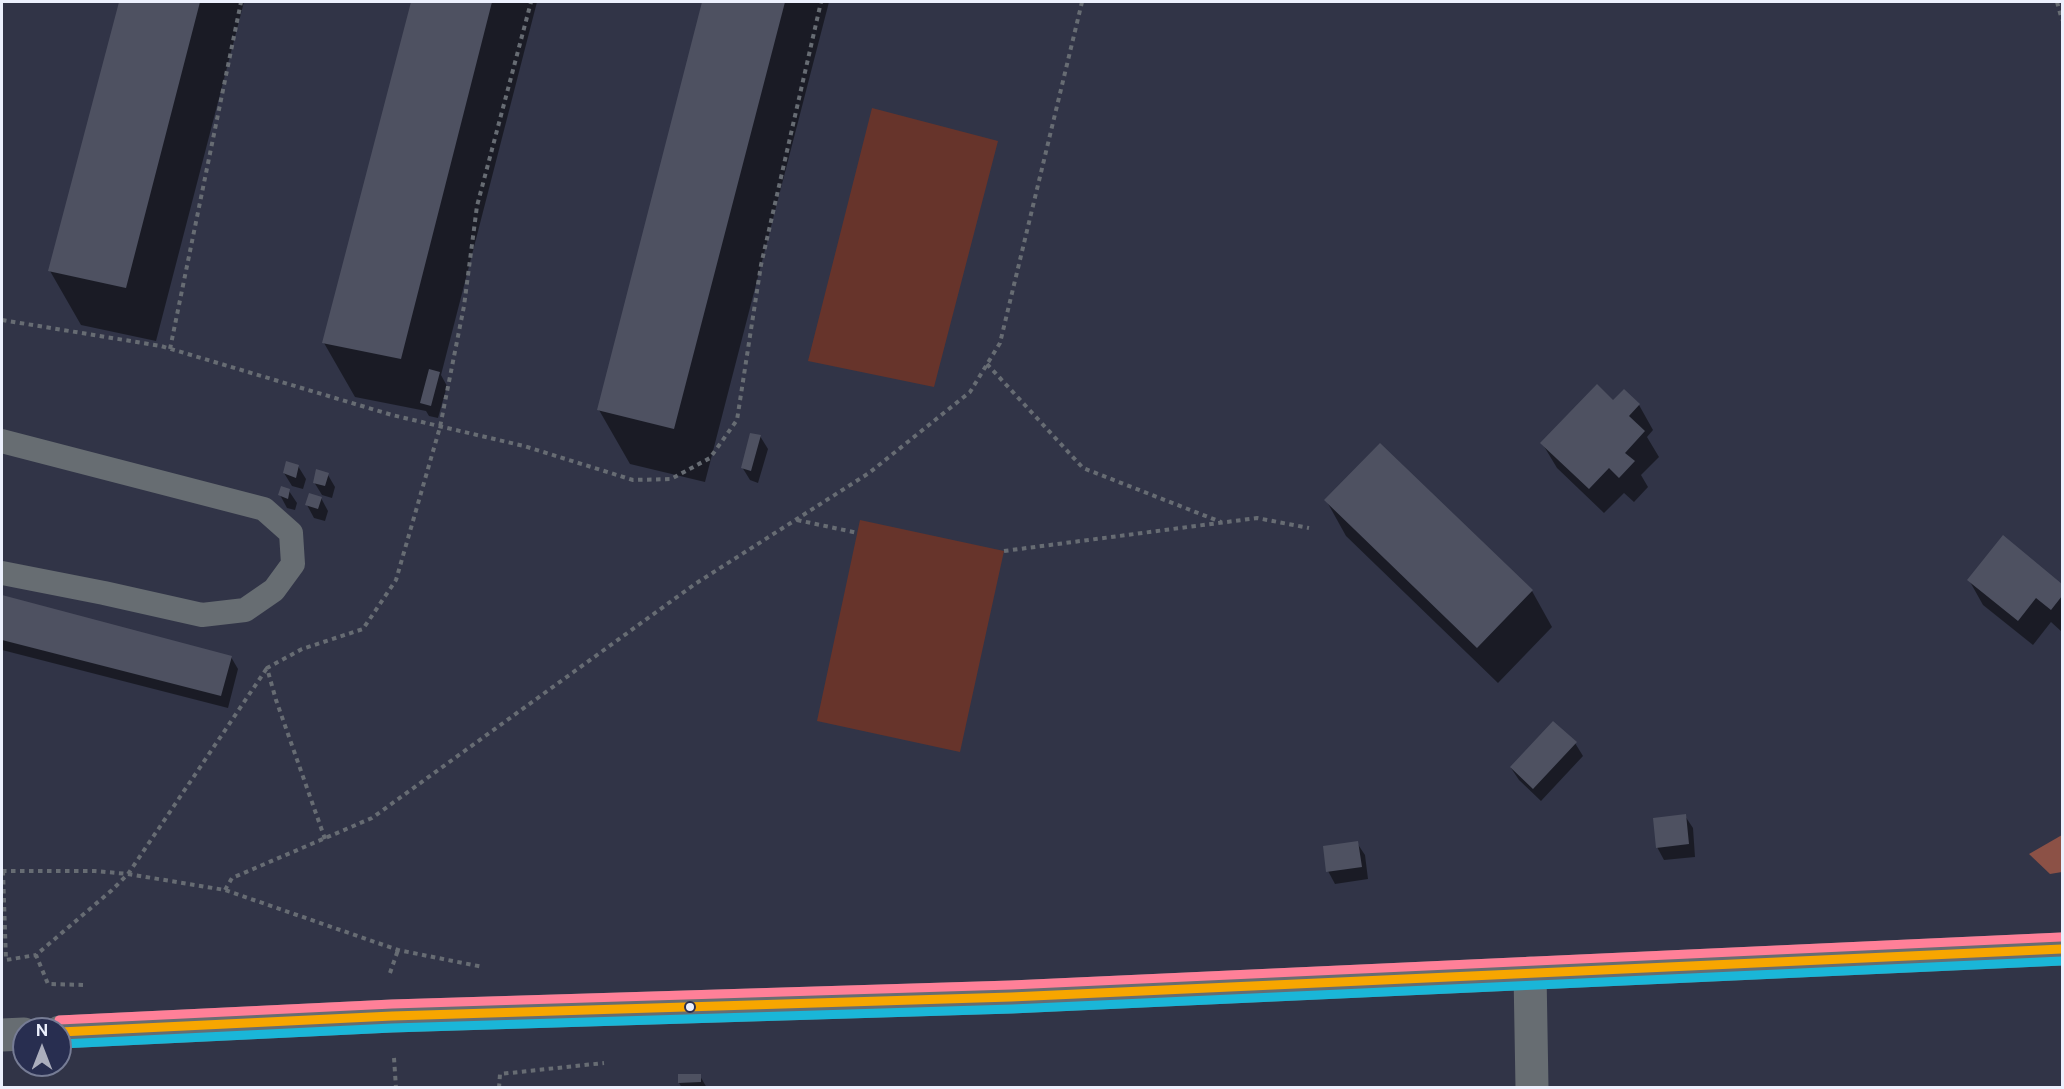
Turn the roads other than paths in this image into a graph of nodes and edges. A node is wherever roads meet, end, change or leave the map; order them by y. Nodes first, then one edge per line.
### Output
1 (2, 441) edge
2 (2, 573) edge
3 (2062, 949) edge
4 (1530, 973) junction
5 (72, 1031) edge
6 (1532, 1088) edge

1 - 2 lane
3 - 4 street
4 - 5 street
4 - 6 street

